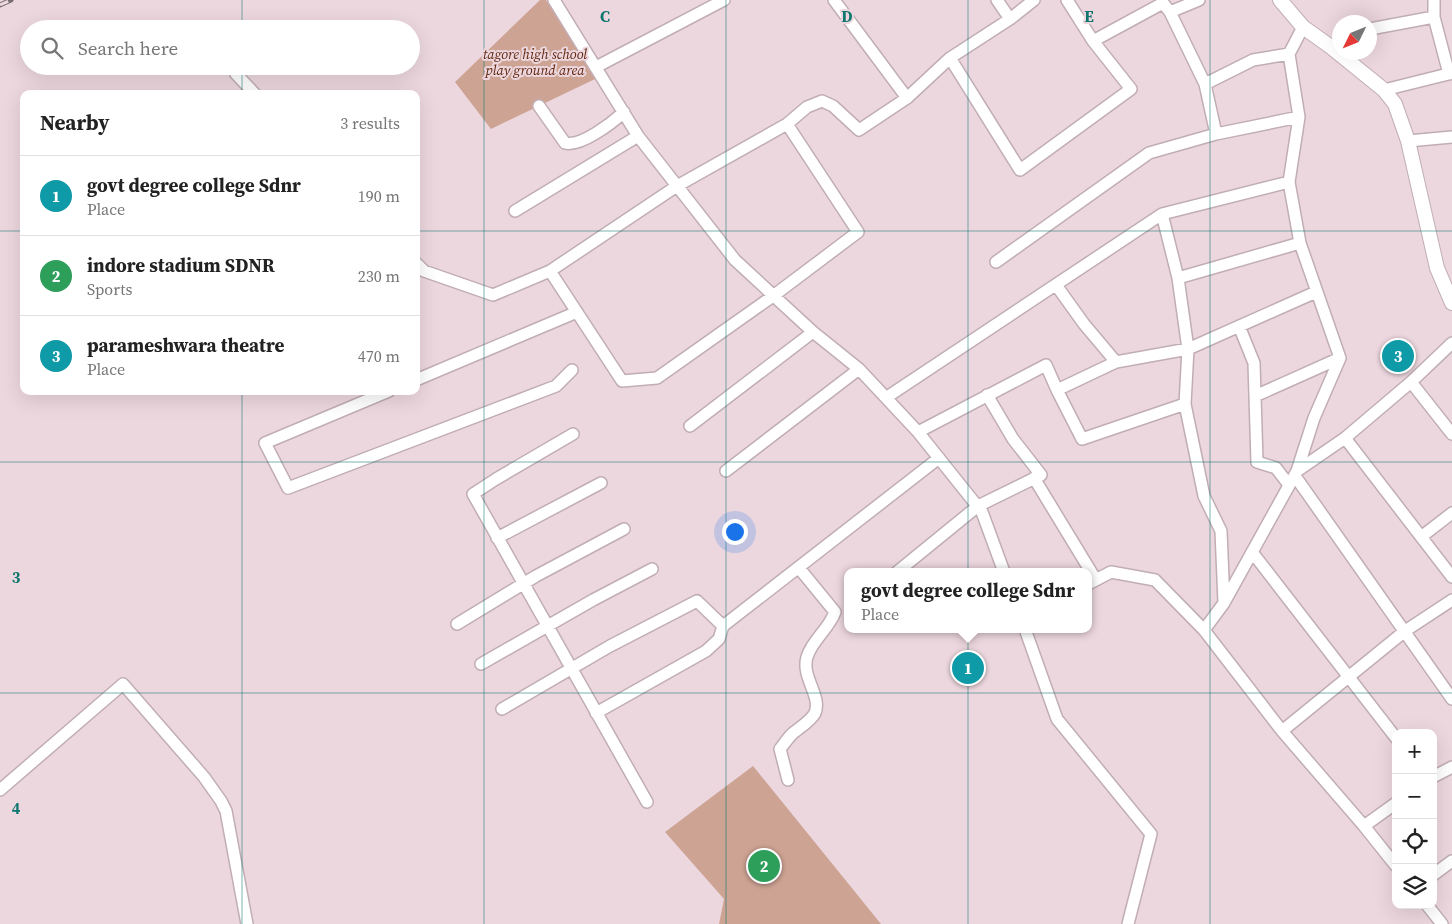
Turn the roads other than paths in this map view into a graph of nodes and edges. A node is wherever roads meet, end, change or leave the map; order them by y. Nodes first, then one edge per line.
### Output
1 (554, 0) edge
2 (724, 0) edge
3 (834, 0) edge
4 (997, 0) edge
5 (1034, 0) edge
6 (1067, 0) edge
7 (1199, 0) edge
8 (1280, 0) edge
9 (1434, 0) edge
10 (1165, 5) edge
11 (1434, 17) junction
12 (1010, 19) junction
13 (1303, 27) junction
14 (1377, 28) edge
15 (1093, 41) junction
16 (1332, 43) edge
17 (1288, 54) junction
18 (950, 58) junction
19 (1351, 60) edge
20 (596, 67) junction
21 (1451, 74) edge
22 (237, 75) edge
23 (1205, 84) junction
24 (251, 90) edge
25 (1384, 90) junction
26 (907, 98) junction
27 (539, 106) dead end
28 (624, 112) junction
29 (1299, 117) junction
30 (787, 124) junction
31 (1216, 134) junction
32 (638, 136) junction
33 (1452, 137) edge
34 (1408, 141) junction
35 (1289, 182) junction
36 (677, 186) junction
37 (515, 211) dead end
38 (1162, 214) junction
39 (1300, 243) junction
40 (996, 262) dead end
41 (420, 267) edge
42 (550, 271) junction
43 (1178, 278) junction
44 (1056, 285) junction
45 (1316, 292) junction
46 (773, 296) junction
47 (1452, 303) edge
48 (577, 312) junction
49 (1239, 326) junction
50 (813, 332) junction
51 (1452, 344) edge
52 (1188, 349) junction
53 (1340, 358) junction
54 (1116, 362) junction
55 (859, 369) junction
56 (572, 370) dead end
57 (420, 378) edge
58 (1410, 382) junction
59 (1057, 390) junction
60 (379, 395) edge
61 (987, 395) junction
62 (1255, 396) junction
63 (887, 397) junction
64 (1185, 404) junction
65 (690, 426) dead end
66 (918, 432) junction
67 (573, 434) dead end
68 (1452, 434) edge
69 (1345, 438) junction
70 (939, 458) junction
71 (726, 471) dead end
72 (1294, 477) junction
73 (1034, 478) junction
74 (601, 483) dead end
75 (978, 506) junction
76 (1452, 513) edge
77 (624, 529) dead end
78 (1421, 537) junction
79 (497, 538) junction
80 (1252, 552) junction
81 (799, 568) junction
82 (902, 568) edge
83 (1003, 568) edge
84 (1084, 568) edge
85 (652, 569) dead end
86 (1452, 577) edge
87 (1092, 582) edge
88 (523, 584) junction
89 (1452, 600) edge
90 (1224, 603) junction
91 (457, 624) dead end
92 (723, 626) junction
93 (547, 627) junction
94 (1204, 630) junction
95 (1405, 631) junction
96 (1026, 633) edge
97 (481, 664) dead end
98 (572, 670) junction
99 (1349, 677) junction
100 (1452, 699) edge
101 (502, 709) dead end
102 (596, 713) junction
103 (1282, 731) junction
104 (1392, 733) edge
105 (1452, 767) edge
106 (1437, 775) edge
107 (788, 780) dead end
108 (0, 790) edge
109 (647, 802) dead end
110 (1392, 806) edge
111 (1364, 826) junction
112 (1452, 861) edge
113 (1394, 864) edge
114 (1437, 872) edge
115 (1430, 909) edge
116 (247, 924) edge
117 (1128, 924) edge
118 (1442, 924) edge

1 - 20 street
2 - 20 street
3 - 26 street
4 - 12 street
5 - 12 street
6 - 15 street
7 - 10 street
8 - 13 main road
9 - 11 street
10 - 15 street
10 - 23 street
11 - 14 street
11 - 21 street
12 - 18 street
13 - 16 main road
13 - 17 street
15 - 18 street
17 - 23 street
17 - 29 street
18 - 26 street
19 - 25 main road
20 - 28 street
21 - 25 street
22 - 24 street
23 - 31 street
25 - 34 main road
26 - 30 street
27 - 28 street
28 - 32 street
29 - 31 street
29 - 35 street
30 - 36 street
30 - 46 street
31 - 40 street
32 - 36 street
32 - 37 street
33 - 34 street
34 - 47 main road
35 - 38 street
35 - 39 street
36 - 42 street
36 - 46 street
38 - 43 street
38 - 44 street
39 - 43 street
39 - 45 street
41 - 42 street
42 - 48 street
43 - 52 street
44 - 54 street
44 - 63 street
45 - 49 street
45 - 53 street
46 - 48 street
46 - 50 street
48 - 57 street
49 - 52 street
49 - 62 street
50 - 55 street
50 - 65 street
51 - 58 street
52 - 54 street
52 - 64 street
53 - 62 street
53 - 72 street
54 - 59 street
55 - 63 street
55 - 71 street
56 - 60 street
58 - 68 street
58 - 69 street
59 - 61 street
59 - 64 street
61 - 66 street
61 - 73 street
62 - 72 street
63 - 66 street
64 - 90 street
66 - 70 street
67 - 79 street
69 - 72 street
69 - 78 street
70 - 75 street
70 - 81 street
72 - 80 street
72 - 95 street
73 - 75 street
73 - 84 street
74 - 79 street
75 - 82 street
75 - 83 street
76 - 78 street
77 - 88 street
78 - 86 street
79 - 88 street
80 - 90 street
80 - 99 street
81 - 92 street
81 - 107 street
85 - 93 street
87 - 94 street
88 - 91 street
88 - 93 street
89 - 95 street
90 - 94 street
92 - 98 street
92 - 102 street
93 - 97 street
93 - 98 street
94 - 103 street
95 - 99 street
95 - 100 street
96 - 117 street
98 - 101 street
98 - 102 street
99 - 103 street
99 - 104 street
102 - 109 street
103 - 111 street
105 - 106 street
108 - 116 street
110 - 111 street
111 - 113 street
112 - 114 street
115 - 118 street

